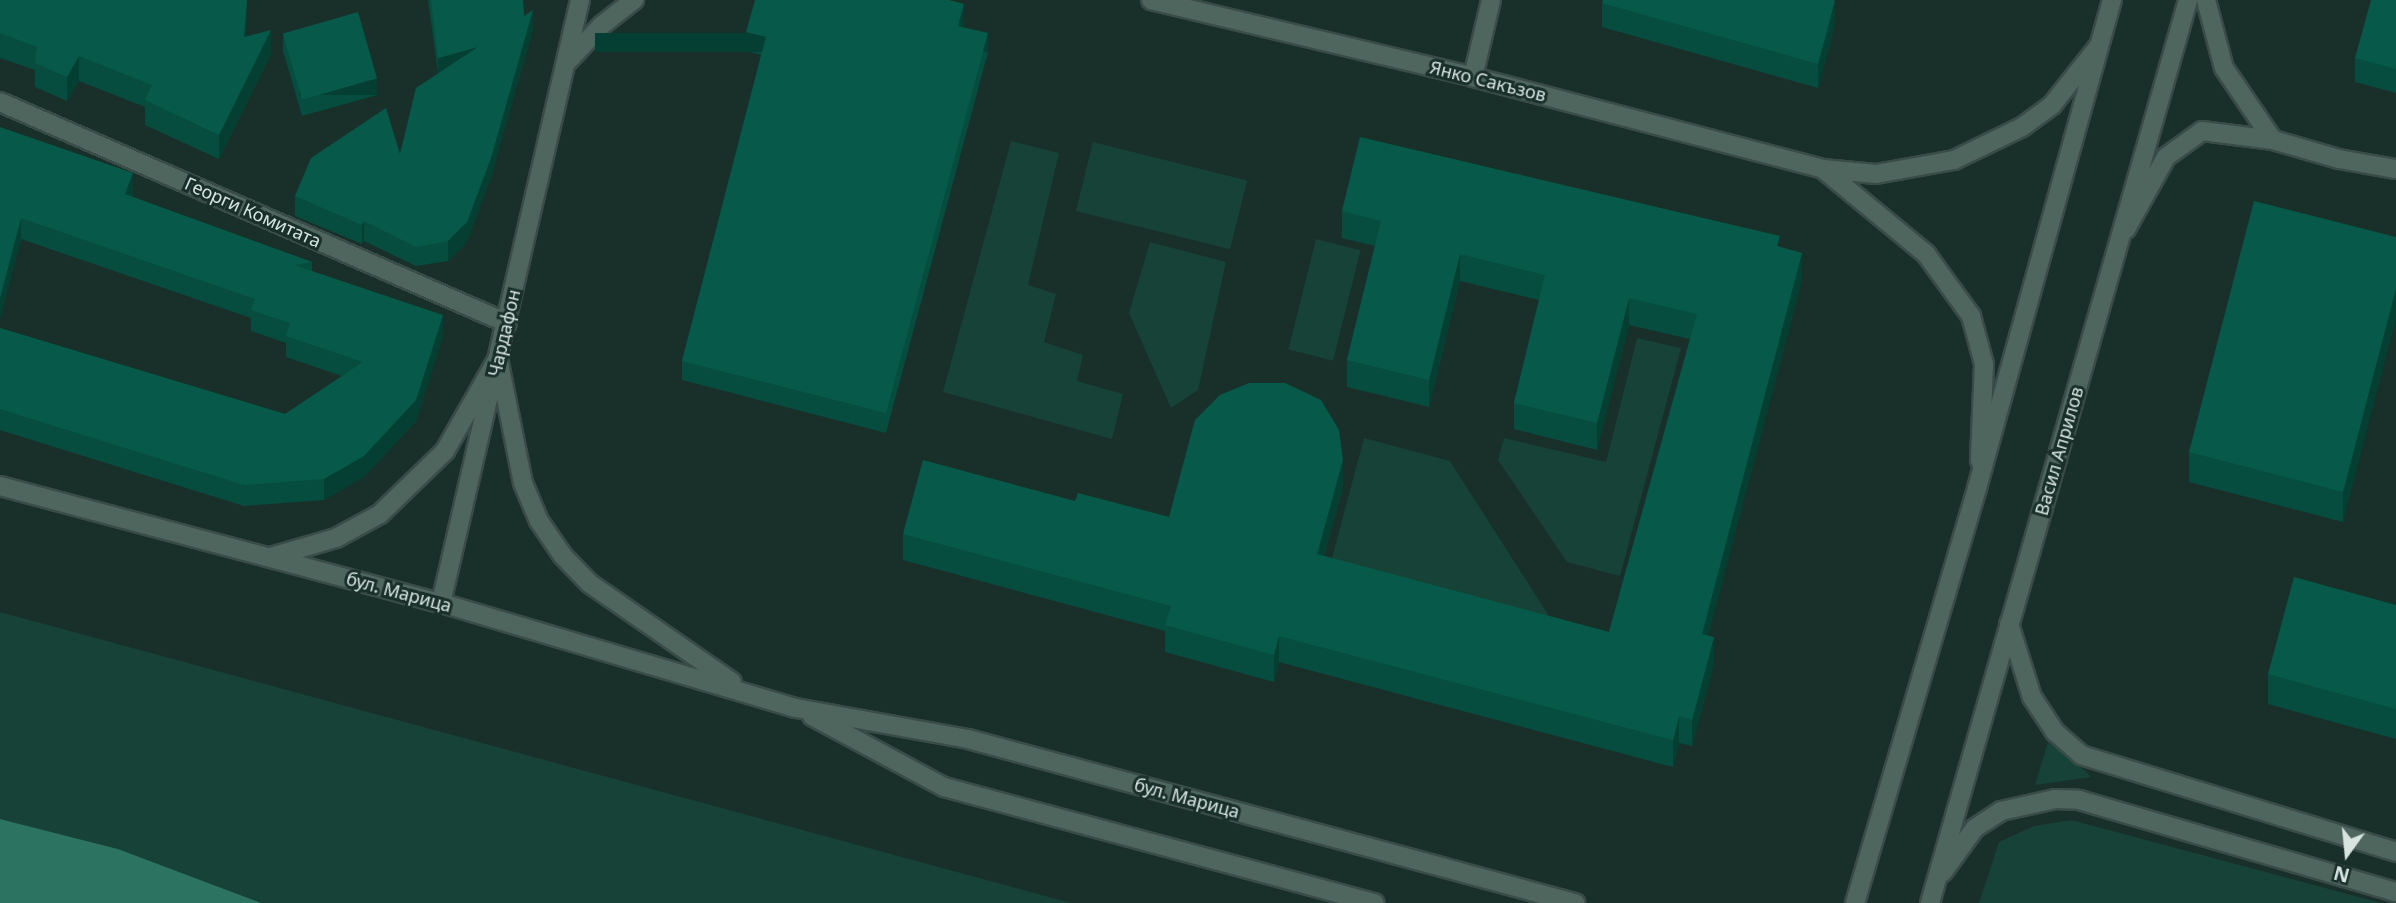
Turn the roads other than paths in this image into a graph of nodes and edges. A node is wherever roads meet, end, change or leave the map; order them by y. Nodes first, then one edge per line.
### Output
1 (634, 0) edge
2 (1151, 0) edge
3 (1491, 0) edge
4 (2112, 0) edge
5 (2188, 0) edge
6 (2206, 0) edge
7 (578, 3) edge
8 (1176, 3) edge
9 (2098, 47) junction
10 (566, 62) junction
11 (1473, 77) junction
12 (0, 102) edge
13 (2273, 140) junction
14 (1823, 169) junction
15 (2396, 169) edge
16 (2122, 236) junction
17 (507, 323) junction
18 (498, 358) junction
19 (0, 486) edge
20 (1977, 488) junction
21 (266, 558) junction
22 (441, 603) junction
23 (2009, 624) junction
24 (746, 692) junction
25 (796, 708) junction
26 (2396, 852) edge
27 (1937, 880) junction
28 (2396, 892) edge
29 (1931, 901) edge
30 (1375, 903) edge
31 (1575, 903) edge
32 (1855, 903) edge

1 - 10 street
2 - 8 street, Янко Сакъзов
3 - 11 street
4 - 9 street
5 - 16 street, Васил Априлов
6 - 13 street
7 - 10 street, Чардафон
8 - 11 street, Янко Сакъзов
9 - 14 street, Янко Сакъзов
9 - 20 street
10 - 17 street, Чардафон
11 - 14 street, Янко Сакъзов
12 - 17 street, Георги Комитата
13 - 15 street
13 - 16 street
14 - 20 street, Янко Сакъзов
16 - 23 street, Васил Априлов
17 - 18 street, Чардафон
18 - 21 street
18 - 22 street, Чардафон
18 - 24 street
19 - 21 street, бул. Марица
20 - 32 street
21 - 22 street, бул. Марица
22 - 24 street, бул. Марица
23 - 26 street
23 - 27 street, Васил Априлов
24 - 25 street, бул. Марица
25 - 30 street, бул. Марица
25 - 31 street, бул. Марица
27 - 28 street
27 - 29 street, Васил Априлов

